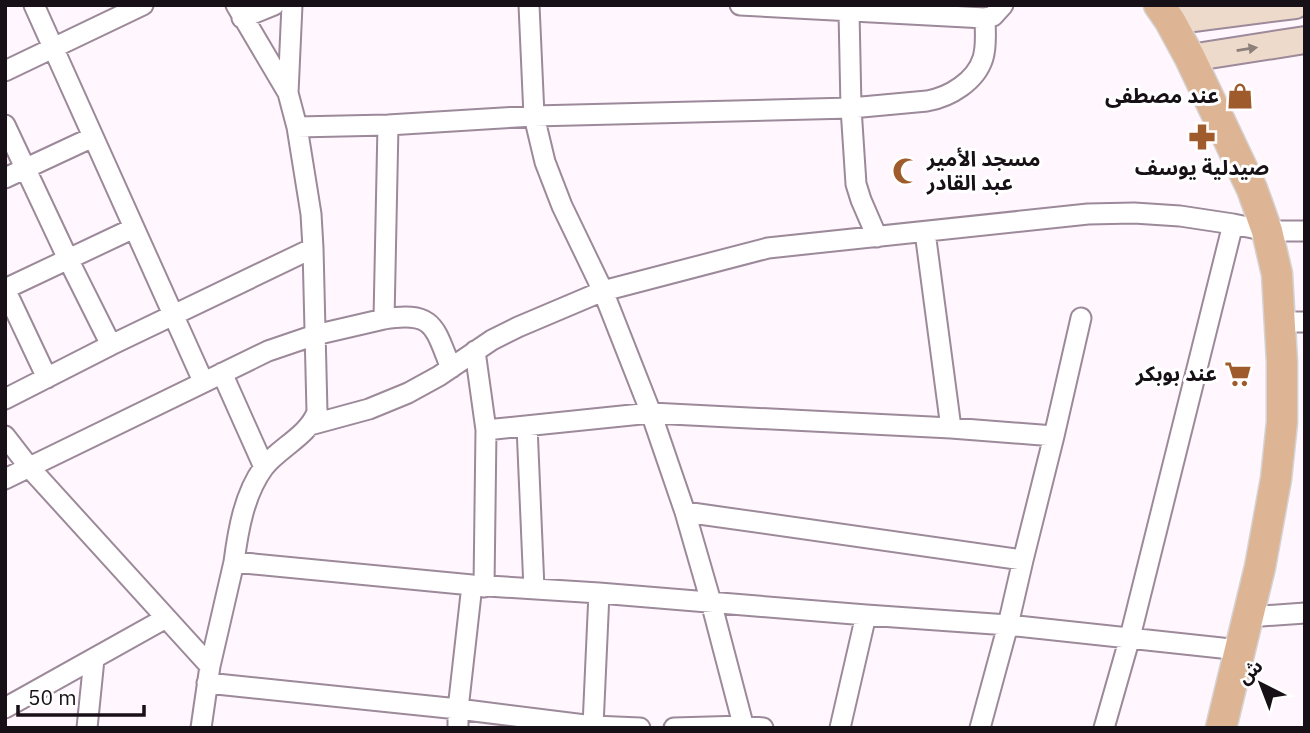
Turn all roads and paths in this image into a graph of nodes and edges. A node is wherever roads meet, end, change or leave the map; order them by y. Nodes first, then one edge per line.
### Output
1 (34, 5) edge
2 (143, 5) edge
3 (274, 5) edge
4 (292, 5) edge
5 (529, 5) edge
6 (740, 5) edge
7 (1003, 5) edge
8 (1289, 6) edge
9 (862, 10) edge
10 (239, 11) edge
11 (1164, 13) edge
12 (985, 18) junction
13 (1296, 42) edge
14 (54, 48) junction
15 (1190, 58) junction
16 (5, 71) edge
17 (288, 93) junction
18 (851, 108) junction
19 (534, 116) junction
20 (5, 125) edge
21 (388, 125) junction
22 (297, 127) junction
23 (93, 137) junction
24 (26, 169) junction
25 (5, 178) edge
26 (1233, 224) junction
27 (134, 228) junction
28 (1267, 231) junction
29 (1305, 231) edge
30 (925, 232) junction
31 (877, 237) junction
32 (313, 248) junction
33 (68, 259) junction
34 (5, 289) edge
35 (603, 291) junction
36 (173, 316) junction
37 (1081, 318) dead end
38 (384, 319) junction
39 (1292, 322) edge
40 (315, 335) junction
41 (111, 345) junction
42 (475, 351) junction
43 (451, 368) junction
44 (222, 373) junction
45 (47, 378) junction
46 (203, 381) junction
47 (5, 399) edge
48 (651, 413) junction
49 (310, 425) junction
50 (527, 426) junction
51 (950, 428) junction
52 (486, 430) junction
53 (5, 436) edge
54 (1054, 436) junction
55 (29, 467) junction
56 (264, 467) junction
57 (5, 479) edge
58 (685, 512) junction
59 (1023, 560) junction
60 (234, 562) junction
61 (478, 586) junction
62 (534, 589) junction
63 (599, 593) junction
64 (711, 602) junction
65 (1305, 613) edge
66 (866, 615) junction
67 (1248, 617) junction
68 (166, 618) junction
69 (1008, 625) junction
70 (1130, 637) junction
71 (1240, 650) junction
72 (94, 659) junction
73 (208, 674) junction
74 (5, 709) edge
75 (458, 718) edge
76 (593, 726) junction
77 (751, 727) edge
78 (86, 728) edge
79 (201, 728) edge
80 (640, 728) edge
81 (674, 728) edge
82 (841, 728) edge
83 (980, 728) edge
84 (1104, 728) edge
85 (1221, 728) edge

1 - 14 street
2 - 14 street
3 - 10 street
4 - 17 street
5 - 19 street
6 - 9 street
7 - 12 street
8 - 11 street
8 - 13 street
9 - 12 street
9 - 18 street
10 - 17 street
11 - 15 main road
12 - 18 street
15 -> 13 street
14 - 16 street
14 - 23 street
15 - 28 main road
17 - 22 street
18 - 19 street
18 - 31 street
19 - 21 street
19 - 35 street
20 - 24 street
21 - 22 street
21 - 38 street
22 - 32 street
23 - 24 street
23 - 27 street
24 - 25 street
24 - 33 street
26 - 28 street
26 - 30 street
26 - 70 street
27 - 33 street
27 - 36 street
28 - 29 street
28 - 39 main road
30 - 31 street
30 - 51 street
31 - 35 street
32 - 36 street
32 - 40 street
33 - 34 street
33 - 41 street
34 - 45 street
35 - 42 street
35 - 48 street
36 - 41 street
36 - 46 street
37 - 54 street
38 - 40 street
38 - 43 street
39 - 67 main road
40 - 44 street
40 - 49 street
41 - 45 street
42 - 43 street
42 - 52 street
43 - 49 street
44 - 46 street
44 - 56 street
45 - 47 street
46 - 55 street
48 - 50 street
48 - 51 street
48 - 58 street
49 - 56 street
50 - 52 street
50 - 62 street
51 - 54 street
52 - 61 street
53 - 55 street
54 - 59 street
55 - 57 street
55 - 68 street
56 - 60 street
58 - 59 street
58 - 64 street
59 - 69 street
60 - 61 street
60 - 73 street
61 - 62 street
61 - 75 street
62 - 63 street
63 - 64 street
63 - 76 street
64 - 66 street
64 - 77 street
65 - 67 street
66 - 69 street
66 - 82 street
67 - 71 main road
68 - 72 street
68 - 73 street
69 - 70 street
69 - 83 street
70 - 71 street
70 - 84 street
71 - 85 main road
72 - 74 street
72 - 78 street
73 - 75 street
73 - 79 street
75 - 76 street
76 - 80 street
77 - 81 street

